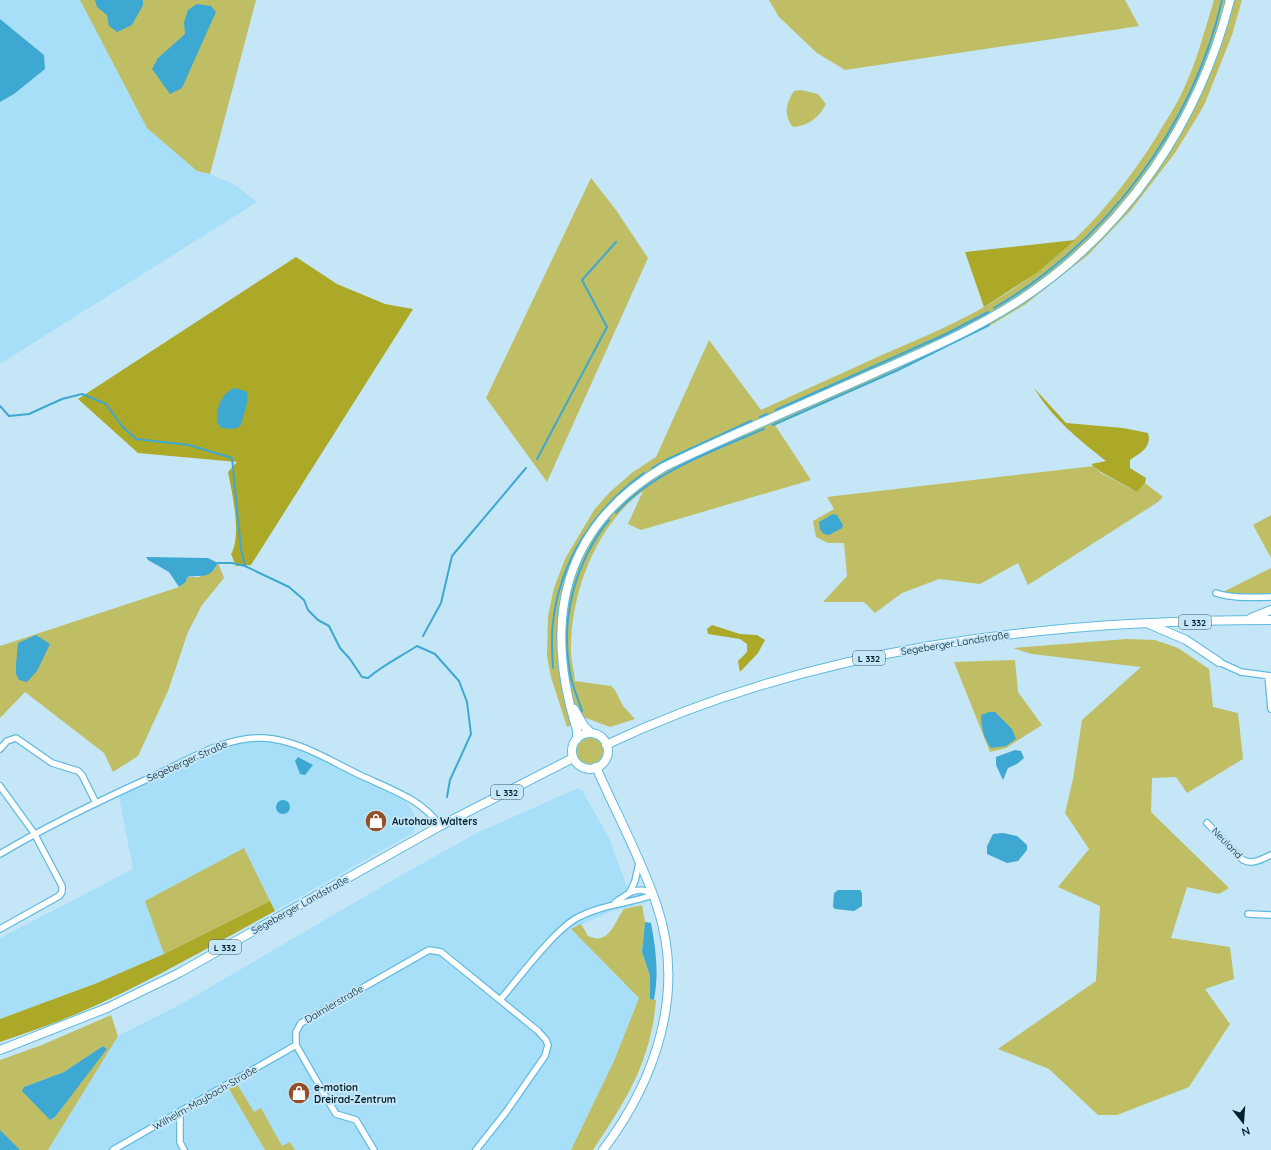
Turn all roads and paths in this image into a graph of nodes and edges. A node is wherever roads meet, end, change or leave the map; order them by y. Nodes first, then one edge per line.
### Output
1 (1230, 0) edge
2 (1216, 593) dead end
3 (1271, 596) edge
4 (1271, 610) edge
5 (1245, 620) junction
6 (1271, 620) edge
7 (1145, 623) junction
8 (1219, 662) joint
9 (1270, 676) edge
10 (570, 703) junction
11 (1271, 709) edge
12 (591, 733) junction
13 (577, 738) junction
14 (606, 745) junction
15 (0, 749) edge
16 (574, 758) junction
17 (596, 767) junction
18 (0, 786) edge
19 (96, 803) junction
20 (1207, 823) dead end
21 (440, 826) junction
22 (34, 833) junction
23 (0, 854) edge
24 (1271, 855) edge
25 (639, 862) junction
26 (629, 893) junction
27 (653, 895) junction
28 (615, 903) junction
29 (1248, 914) dead end
30 (1271, 915) edge
31 (0, 929) edge
32 (500, 1000) junction
33 (296, 1045) junction
34 (0, 1050) edge
35 (180, 1112) junction
36 (114, 1150) edge
37 (184, 1150) edge
38 (374, 1150) edge
39 (476, 1150) edge
40 (603, 1150) edge

1 - 10 main road
2 - 3 street
4 - 5 main road
5 - 6 main road, Segeberger Landstraße / L 332
5 - 7 main road, Segeberger Landstraße / L 332
7 - 8 main road
7 - 14 main road, Segeberger Landstraße / L 332
8 - 9 street
9 - 11 street
10 - 12 main road
10 - 13 main road
12 - 13 main road
12 - 14 main road
13 - 16 main road
14 - 17 main road
15 - 19 street
16 - 17 main road
16 - 21 main road, Segeberger Landstraße / L 332
17 - 25 main road
18 - 22 street
19 - 21 street, Segeberger Straße
19 - 22 street, Segeberger Straße
20 - 24 street, Neuland
21 - 34 main road, Segeberger Landstraße / L 332
22 - 23 street, Segeberger Straße
22 - 31 street
25 - 26 street
25 - 27 main road
26 - 27 street
26 - 28 street
27 - 28 street
27 - 40 main road
28 - 32 street
29 - 30 street
32 - 33 street, Daimlerstraße
32 - 39 street, Daimlerstraße
33 - 35 street, Wilhelm-Maybach-Straße
33 - 38 street
35 - 36 street, Wilhelm-Maybach-Straße
35 - 37 street

